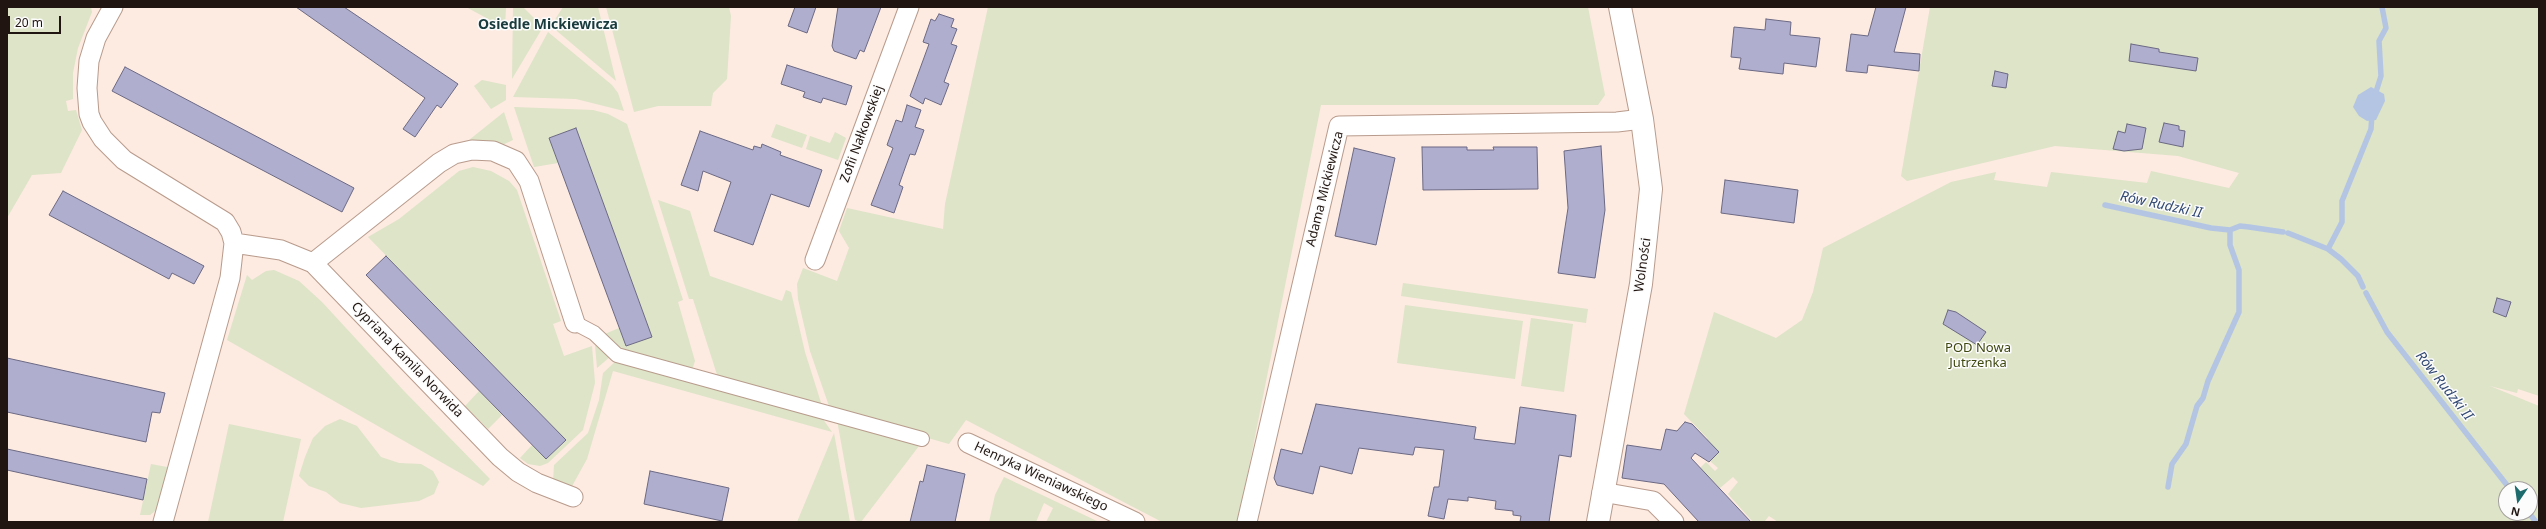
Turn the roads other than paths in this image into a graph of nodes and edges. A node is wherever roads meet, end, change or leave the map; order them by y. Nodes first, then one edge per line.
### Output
1 (113, 7) edge
2 (909, 7) edge
3 (1620, 7) edge
4 (1642, 119) junction
5 (234, 243) junction
6 (815, 260) dead end
7 (313, 263) junction
8 (576, 323) joint
9 (922, 439) dead end
10 (968, 443) dead end
11 (1602, 492) junction
12 (573, 497) dead end
13 (163, 522) edge
14 (1135, 522) edge
15 (1247, 522) edge
16 (1598, 522) edge
17 (1674, 522) edge

1 - 5 street
2 - 6 street, Zofii Nałkowskiej
3 - 4 street, Wolności
4 - 11 street, Wolności
4 - 15 street, Adama Mickiewicza
5 - 7 street, Cypriana Kamila Norwida
5 - 13 street
7 - 8 street
7 - 12 street, Cypriana Kamila Norwida
8 - 9 street
10 - 14 street, Henryka Wieniawskiego
11 - 16 street, Wolności
11 - 17 street

